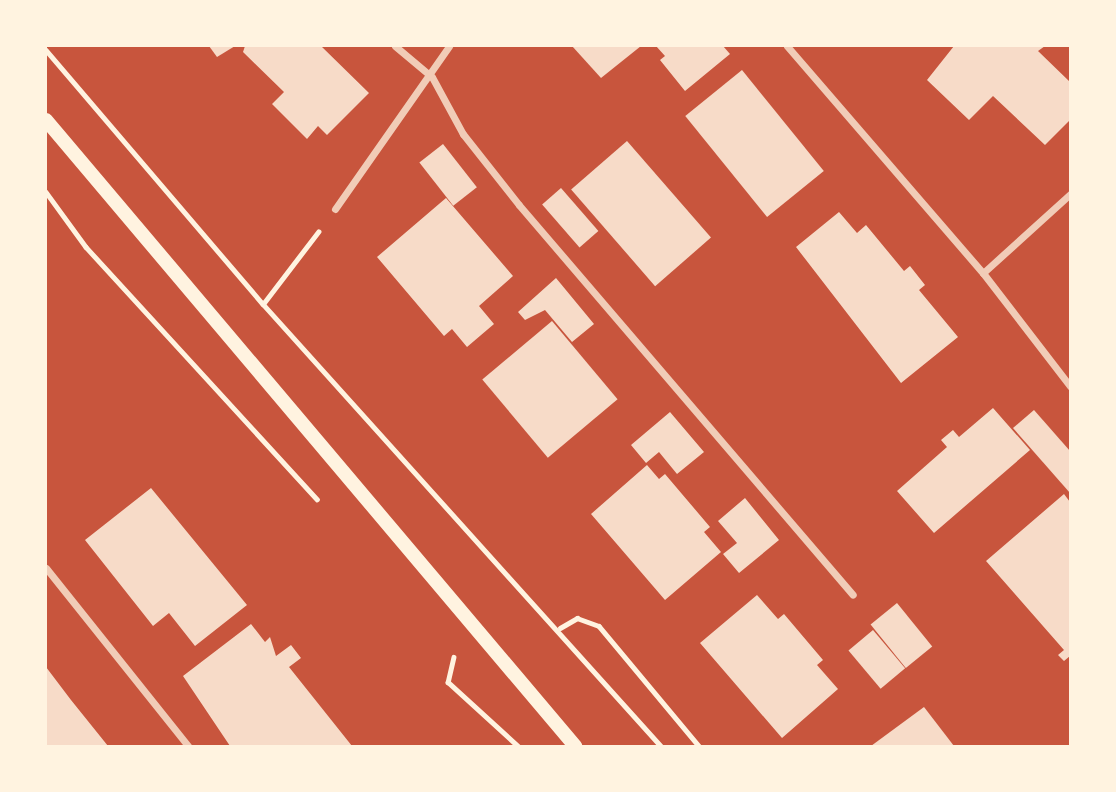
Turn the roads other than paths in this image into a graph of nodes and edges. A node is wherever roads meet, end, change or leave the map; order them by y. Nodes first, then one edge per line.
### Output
1 (396, 46) edge
2 (449, 46) edge
3 (787, 46) edge
4 (432, 76) junction
5 (46, 120) edge
6 (1070, 194) edge
7 (335, 209) road end
8 (983, 273) junction
9 (1070, 386) edge
10 (46, 568) edge
11 (853, 595) dead end
12 (188, 747) edge
13 (575, 747) edge

1 - 4 street
2 - 4 street
3 - 8 street
4 - 7 street
4 - 11 street
5 - 13 main road
6 - 8 street
8 - 9 street
10 - 12 street

